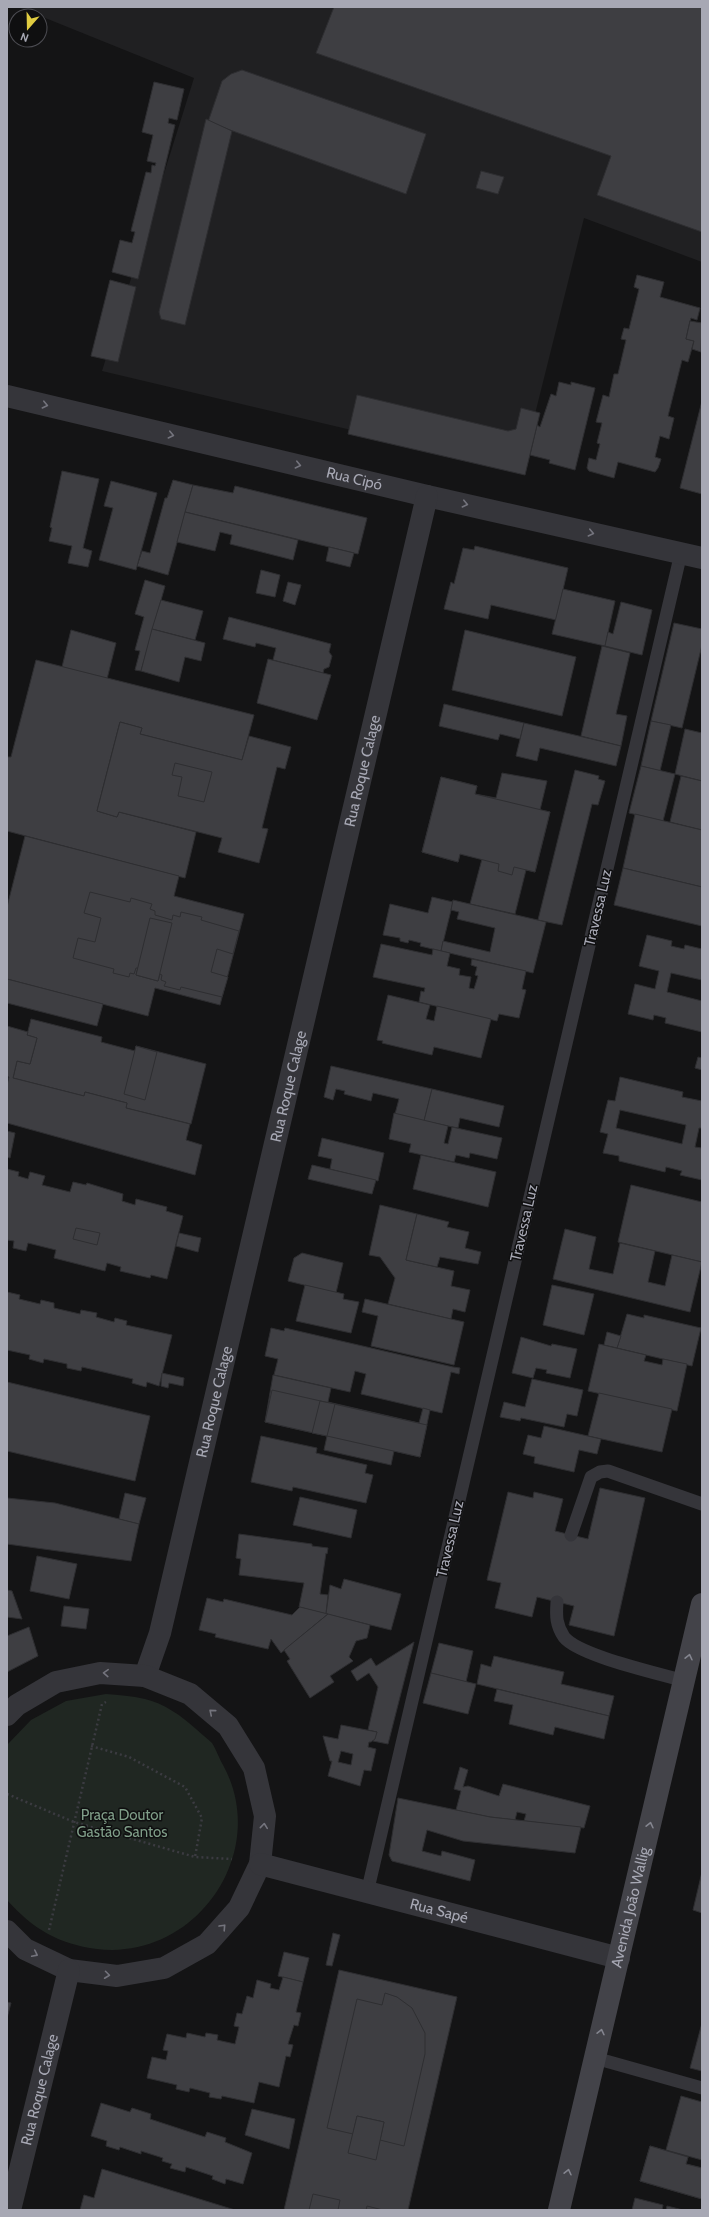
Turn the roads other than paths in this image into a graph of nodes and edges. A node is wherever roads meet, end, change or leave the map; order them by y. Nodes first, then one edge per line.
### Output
1 (7, 396) edge
2 (426, 496) junction
3 (681, 553) junction
4 (702, 558) edge
5 (702, 1504) edge
6 (571, 1535) dead end
7 (557, 1602) dead end
8 (701, 1614) edge
9 (145, 1676) junction
10 (684, 1681) junction
11 (7, 1716) edge
12 (260, 1864) junction
13 (367, 1893) junction
14 (7, 1931) edge
15 (618, 1958) junction
16 (69, 1970) junction
17 (595, 2058) junction
18 (702, 2088) edge
19 (10, 2210) edge
20 (559, 2210) edge

1 -> 2 street, Rua Cipó
2 -> 3 street, Rua Cipó
2 - 9 street, Rua Roque Calage
3 - 4 street, Rua Cipó
3 - 13 lane, Travessa Luz
5 - 6 lane
7 - 10 lane
10 -> 8 main road, Avenida João Wallig
9 -> 11 street
12 -> 9 street
15 -> 10 main road, Avenida João Wallig
12 - 13 street, Rua Sapé
16 -> 12 street
13 - 15 street, Rua Sapé
14 -> 16 street
17 -> 15 main road, Avenida João Wallig
16 - 19 street, Rua Roque Calage
17 - 18 lane
20 -> 17 main road, Avenida João Wallig

